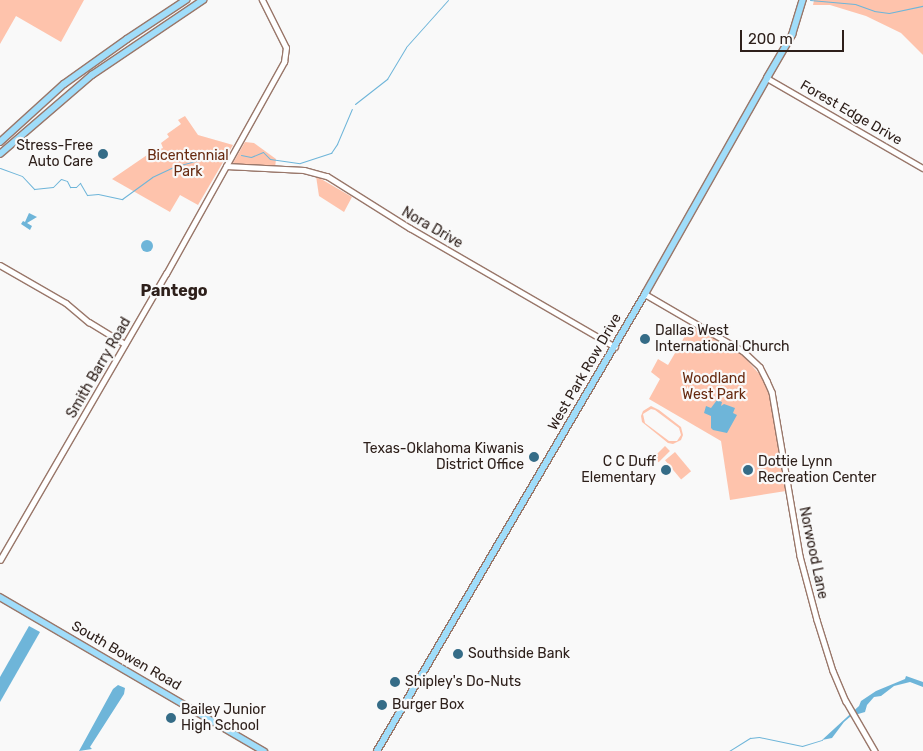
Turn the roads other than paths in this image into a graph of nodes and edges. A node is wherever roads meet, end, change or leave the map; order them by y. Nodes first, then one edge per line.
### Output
1 (186, 0) edge
2 (202, 0) edge
3 (262, 0) edge
4 (803, 0) edge
5 (768, 78) junction
6 (0, 142) edge
7 (0, 154) edge
8 (226, 166) junction
9 (923, 168) edge
10 (0, 265) edge
11 (645, 294) junction
12 (126, 344) junction
13 (615, 346) junction
14 (0, 560) edge
15 (0, 597) edge
16 (264, 751) edge
17 (377, 751) edge
18 (875, 751) edge

1 - 6 main road
2 - 7 main road
3 - 8 street, Smith Barry Road
4 - 5 main road, West Park Row Drive
5 - 9 street, Forest Edge Drive
5 - 11 main road, West Park Row Drive
8 - 12 street, Smith Barry Road
8 - 13 street, Nora Drive
10 - 12 street
11 - 13 main road, West Park Row Drive
11 - 18 street, Norwood Lane
12 - 14 street, Smith Barry Road
13 - 17 main road, West Park Row Drive
15 - 16 main road, South Bowen Road

